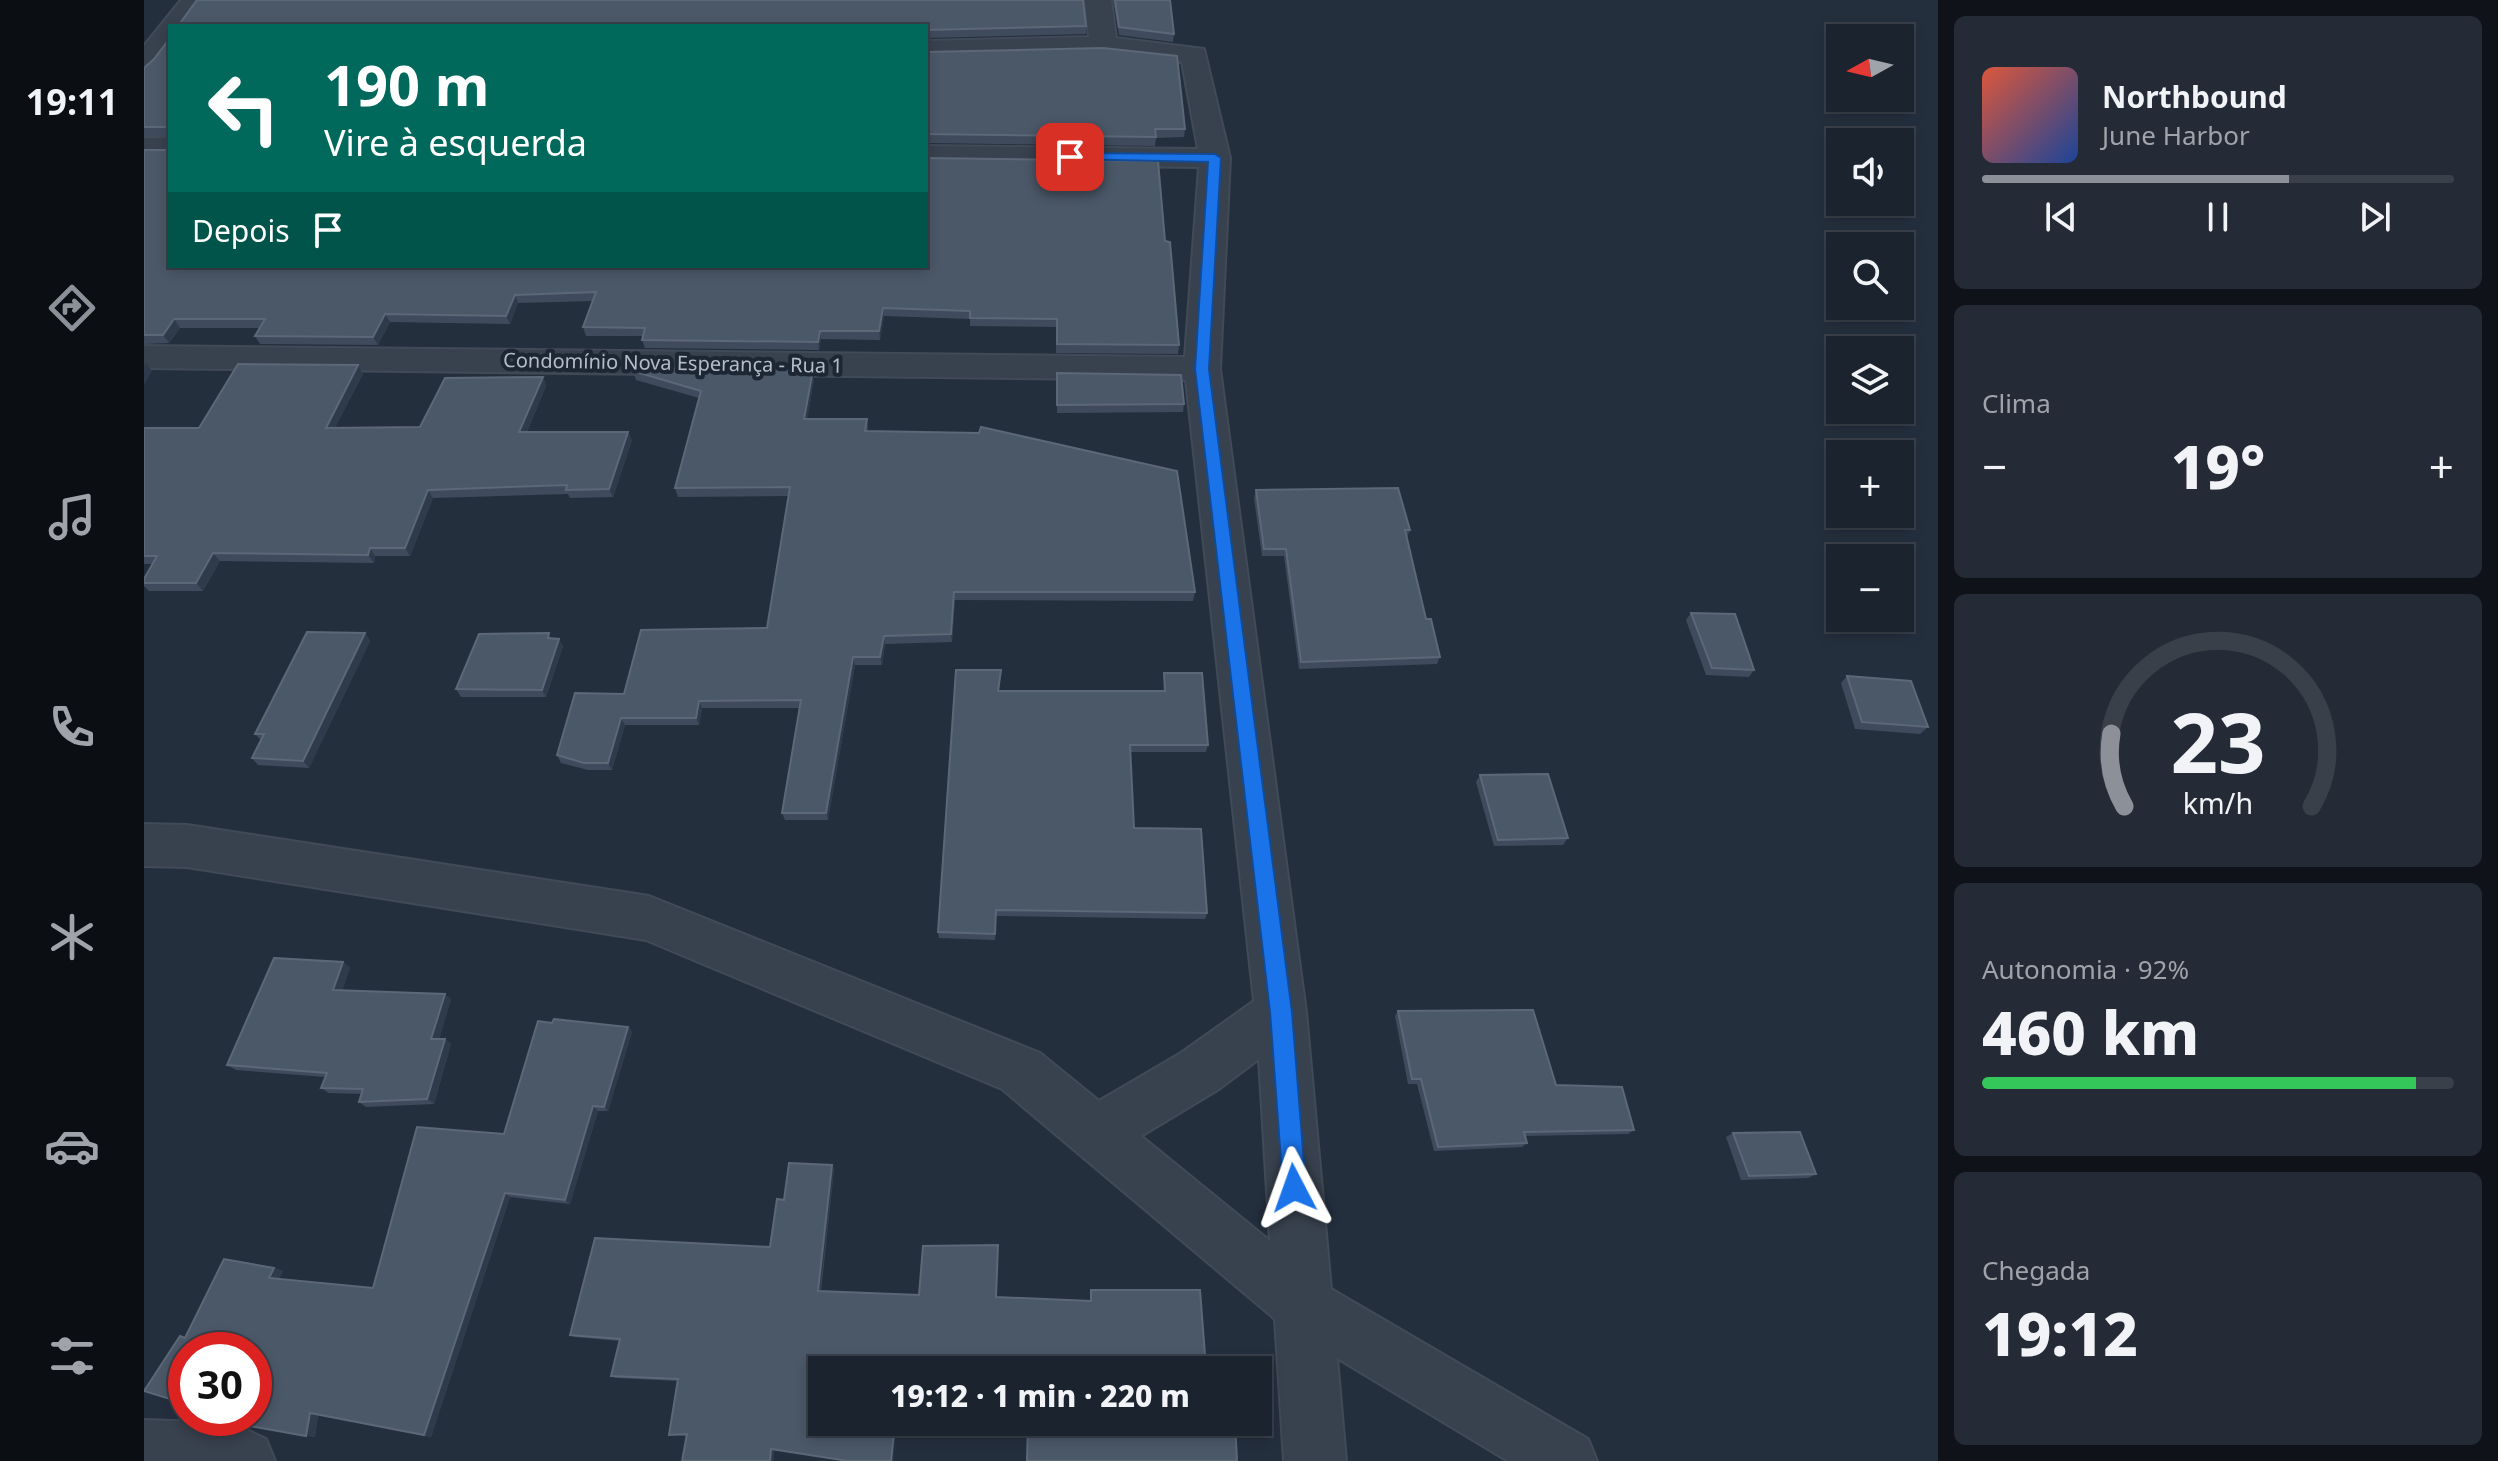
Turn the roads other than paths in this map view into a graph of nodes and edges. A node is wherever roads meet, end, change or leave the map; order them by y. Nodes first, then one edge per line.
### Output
1 (194, 0) edge
2 (1098, 0) edge
3 (175, 24) edge
4 (168, 33) edge
5 (1103, 45) junction
6 (928, 49) edge
7 (144, 66) edge
8 (168, 68) edge
9 (144, 147) edge
10 (168, 147) edge
11 (928, 155) edge
12 (1215, 158) junction
13 (144, 357) edge
14 (1202, 369) junction
15 (144, 845) edge
16 (1281, 1012) junction
17 (1095, 1133) junction
18 (1303, 1305) junction
19 (144, 1451) edge
20 (244, 1461) edge
21 (1315, 1461) edge
22 (1566, 1461) edge

1 - 3 street
2 - 5 street
4 - 7 street
5 - 6 street
5 - 12 street
7 - 8 street
9 - 10 street
11 - 12 street
12 - 14 street
13 - 14 street, Condomínio Nova Esperança - Rua 1
14 - 16 street
15 - 17 street
16 - 17 street
16 - 18 street
17 - 18 street
18 - 21 street
18 - 22 street
19 - 20 street

